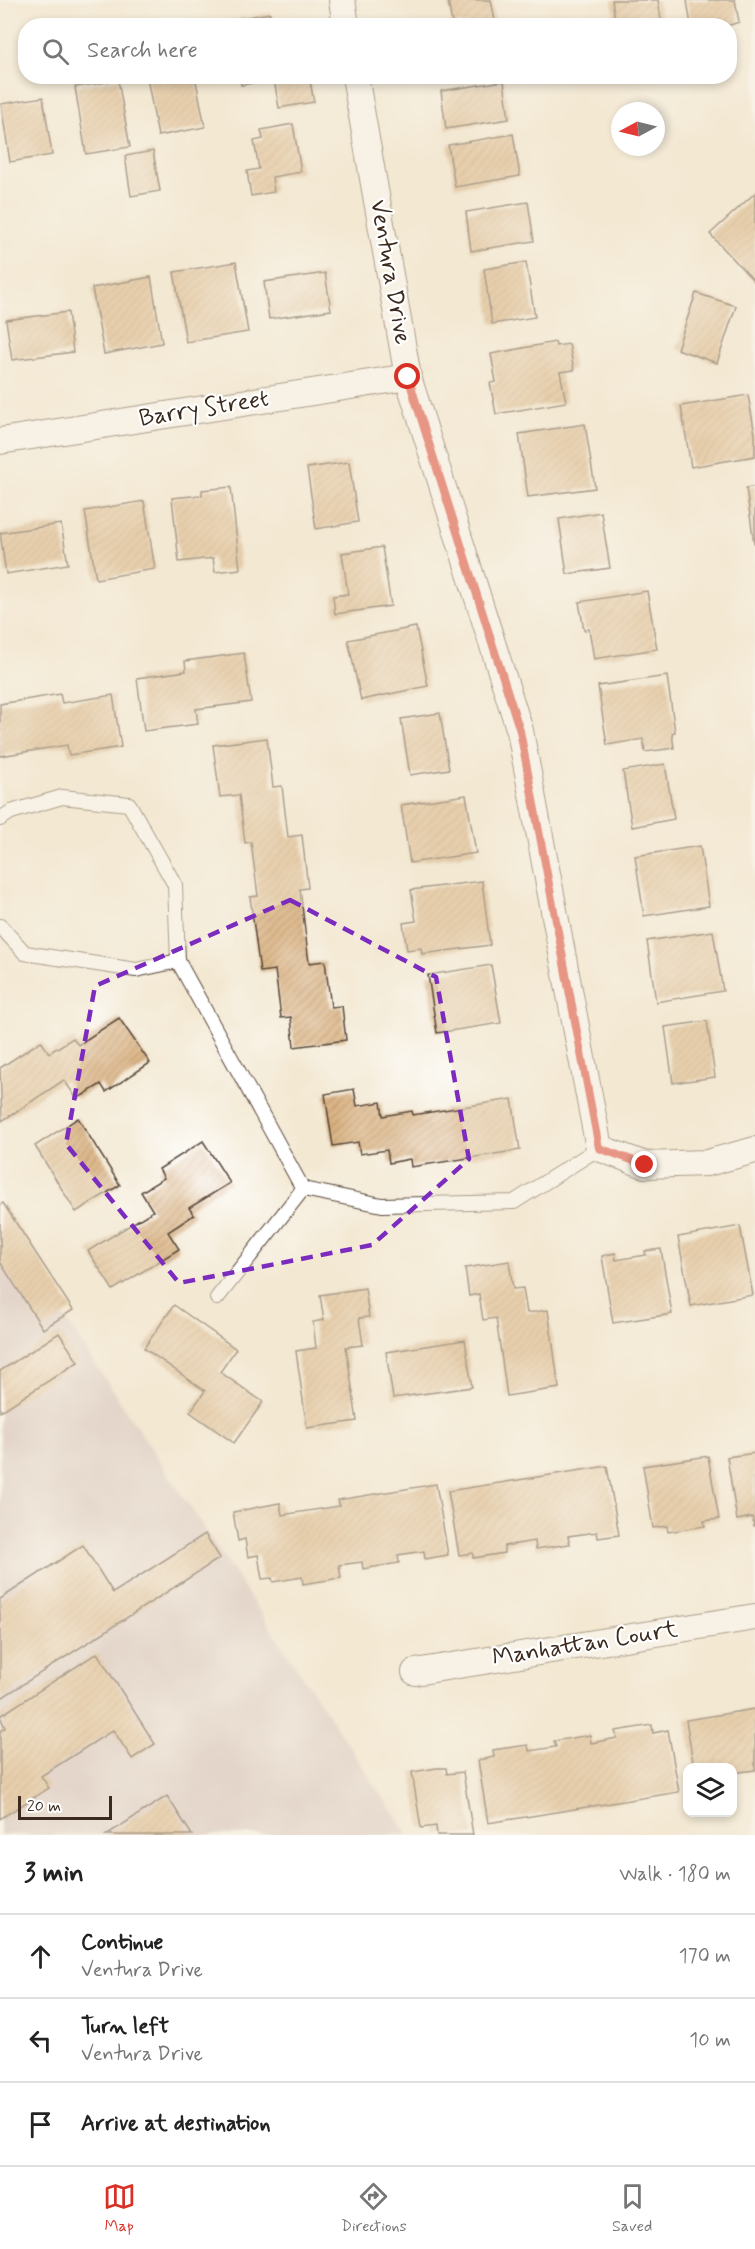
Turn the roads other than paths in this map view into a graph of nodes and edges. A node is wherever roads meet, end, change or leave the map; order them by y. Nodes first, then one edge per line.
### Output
1 (342, 0) edge
2 (345, 18) edge
3 (356, 84) edge
4 (408, 377) junction
5 (0, 441) edge
6 (0, 819) edge
7 (0, 926) edge
8 (178, 961) junction
9 (599, 1148) junction
10 (755, 1150) edge
11 (303, 1189) junction
12 (217, 1298) dead end
13 (755, 1617) edge
14 (415, 1672) dead end

1 - 2 street
3 - 4 street, Ventura Drive
4 - 5 street, Barry Street
4 - 9 street, Ventura Drive
6 - 8 lane
7 - 8 lane
8 - 11 lane
9 - 10 street
9 - 11 lane
11 - 12 lane
13 - 14 street, Manhattan Court

